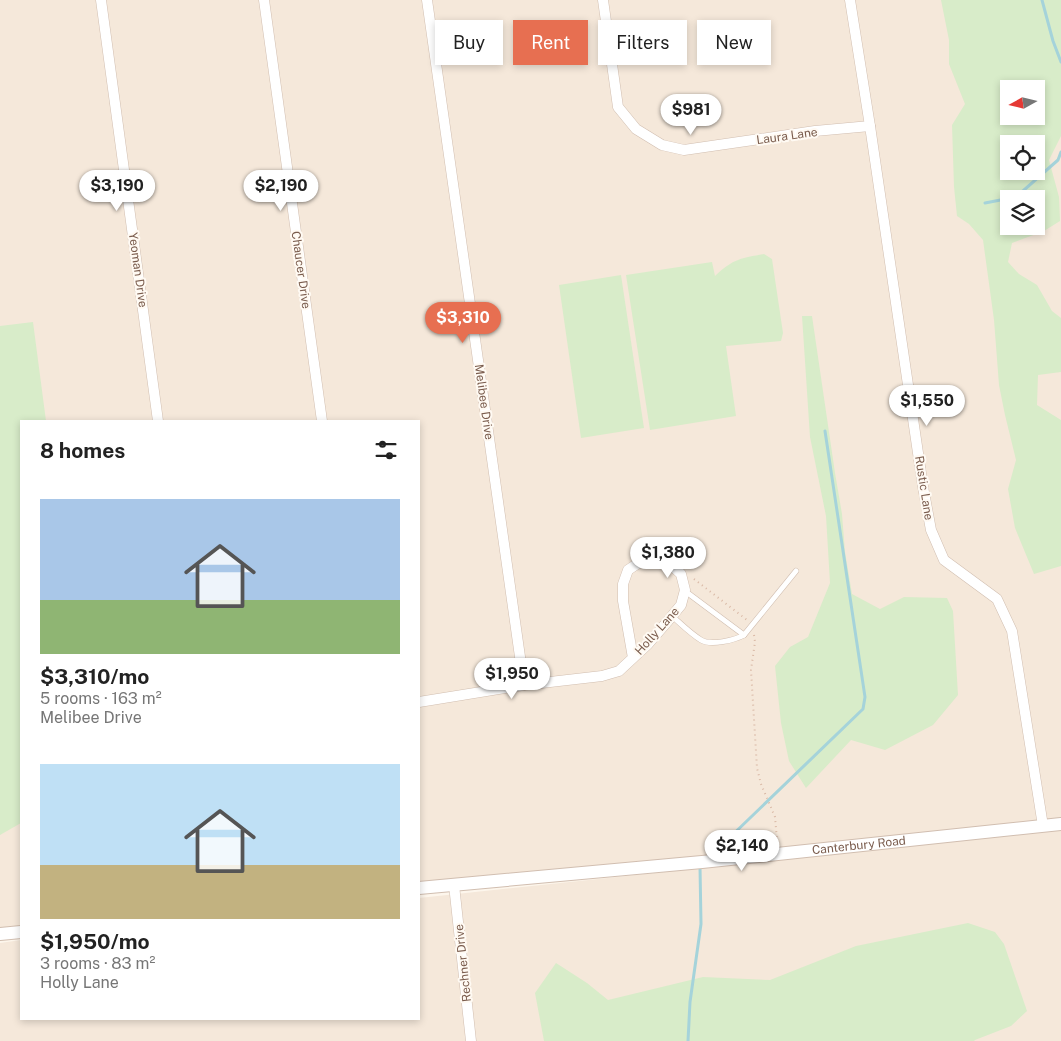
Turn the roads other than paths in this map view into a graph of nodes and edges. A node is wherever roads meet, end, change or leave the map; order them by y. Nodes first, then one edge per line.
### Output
1 (101, 0) edge
2 (264, 0) edge
3 (427, 0) edge
4 (603, 0) edge
5 (850, 0) edge
6 (870, 126) junction
7 (158, 420) edge
8 (322, 420) edge
9 (796, 571) dead end
10 (685, 590) junction
11 (672, 616) junction
12 (744, 635) junction
13 (633, 658) junction
14 (524, 685) junction
15 (420, 702) edge
16 (1061, 824) edge
17 (1043, 826) junction
18 (454, 885) junction
19 (420, 888) edge
20 (20, 932) edge
21 (0, 934) edge
22 (471, 1041) edge

1 - 7 street, Yeoman Drive
2 - 8 street, Chaucer Drive
3 - 14 street, Melibee Drive
4 - 6 street, Laura Lane
5 - 6 street, Rustic Lane
6 - 17 street, Rustic Lane
9 - 12 lane
10 - 11 street, Holly Lane
10 - 12 lane
10 - 13 street, Holly Lane
11 - 12 lane
11 - 13 street, Holly Lane
13 - 14 street, Holly Lane
14 - 15 street, Holly Lane
16 - 17 street, Canterbury Road
17 - 18 street, Canterbury Road
18 - 19 street, Canterbury Road
18 - 22 street, Rechner Drive
20 - 21 street

